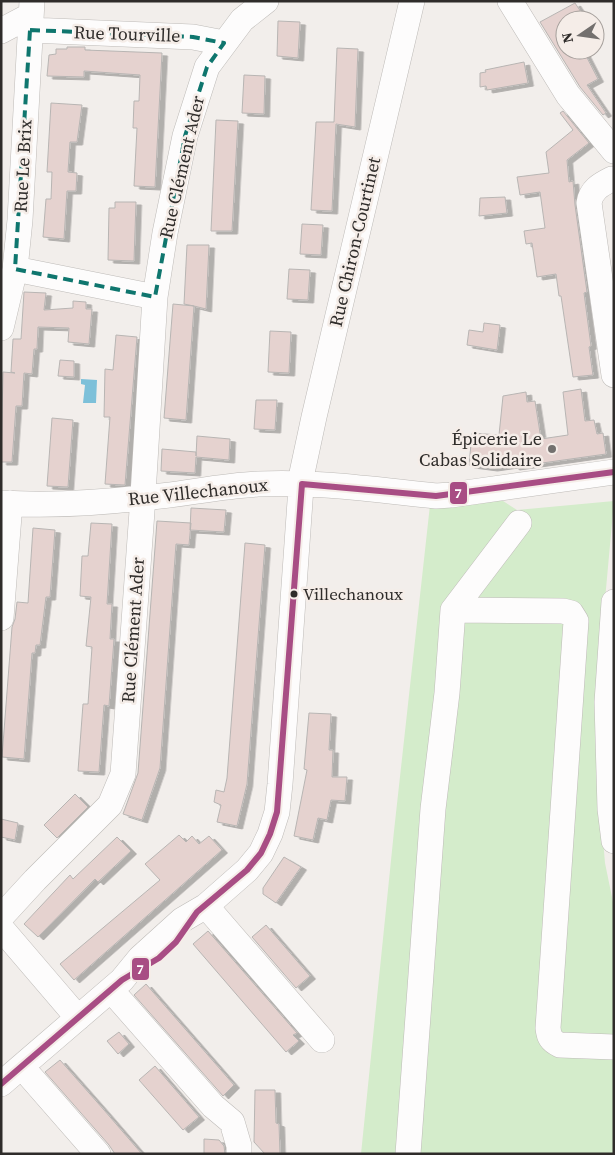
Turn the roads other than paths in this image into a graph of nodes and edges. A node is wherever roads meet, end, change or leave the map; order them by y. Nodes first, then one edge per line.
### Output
1 (266, 1) edge
2 (412, 1) edge
3 (510, 1) edge
4 (31, 15) edge
5 (1, 31) edge
6 (224, 43) junction
7 (614, 151) edge
8 (612, 179) dead end
9 (15, 269) junction
10 (155, 297) junction
11 (1, 328) edge
12 (614, 374) edge
13 (614, 472) edge
14 (302, 484) junction
15 (142, 498) junction
16 (6, 503) edge
17 (519, 522) dead end
18 (614, 602) edge
19 (453, 610) junction
20 (2, 611) edge
21 (611, 673) edge
22 (614, 841) edge
23 (202, 909) junction
24 (1, 917) edge
25 (1, 928) edge
26 (117, 985) junction
27 (78, 1018) junction
28 (322, 1040) dead end
29 (614, 1047) edge
30 (22, 1067) junction
31 (1, 1084) edge
32 (98, 1154) edge
33 (239, 1154) edge
34 (408, 1154) edge

1 - 6 street, Rue Clément Ader
2 - 14 street, Rue Chiron-Courtinet
3 - 7 street
4 - 5 street
4 - 6 street, Rue Tourville
4 - 9 street, Rue Le Brix
6 - 10 street, Rue Clément Ader
8 - 12 street
9 - 10 street
9 - 11 street, Rue Le Brix
10 - 15 street, Rue Clément Ader
13 - 14 street, Rue Villechanoux
14 - 15 street, Rue Villechanoux
14 - 23 street, Rue Chiron-Courtinet
15 - 16 street, Rue Villechanoux
15 - 24 street, Rue Clément Ader
16 - 20 street
17 - 19 street
18 - 21 street
19 - 29 street
19 - 34 street
21 - 22 street
23 - 26 street, Rue Chiron-Courtinet
23 - 28 street
25 - 27 street
26 - 27 street, Rue Chiron-Courtinet
26 - 33 street
27 - 30 street, Rue Chiron-Courtinet
30 - 31 street, Rue Chiron-Courtinet
30 - 32 street

